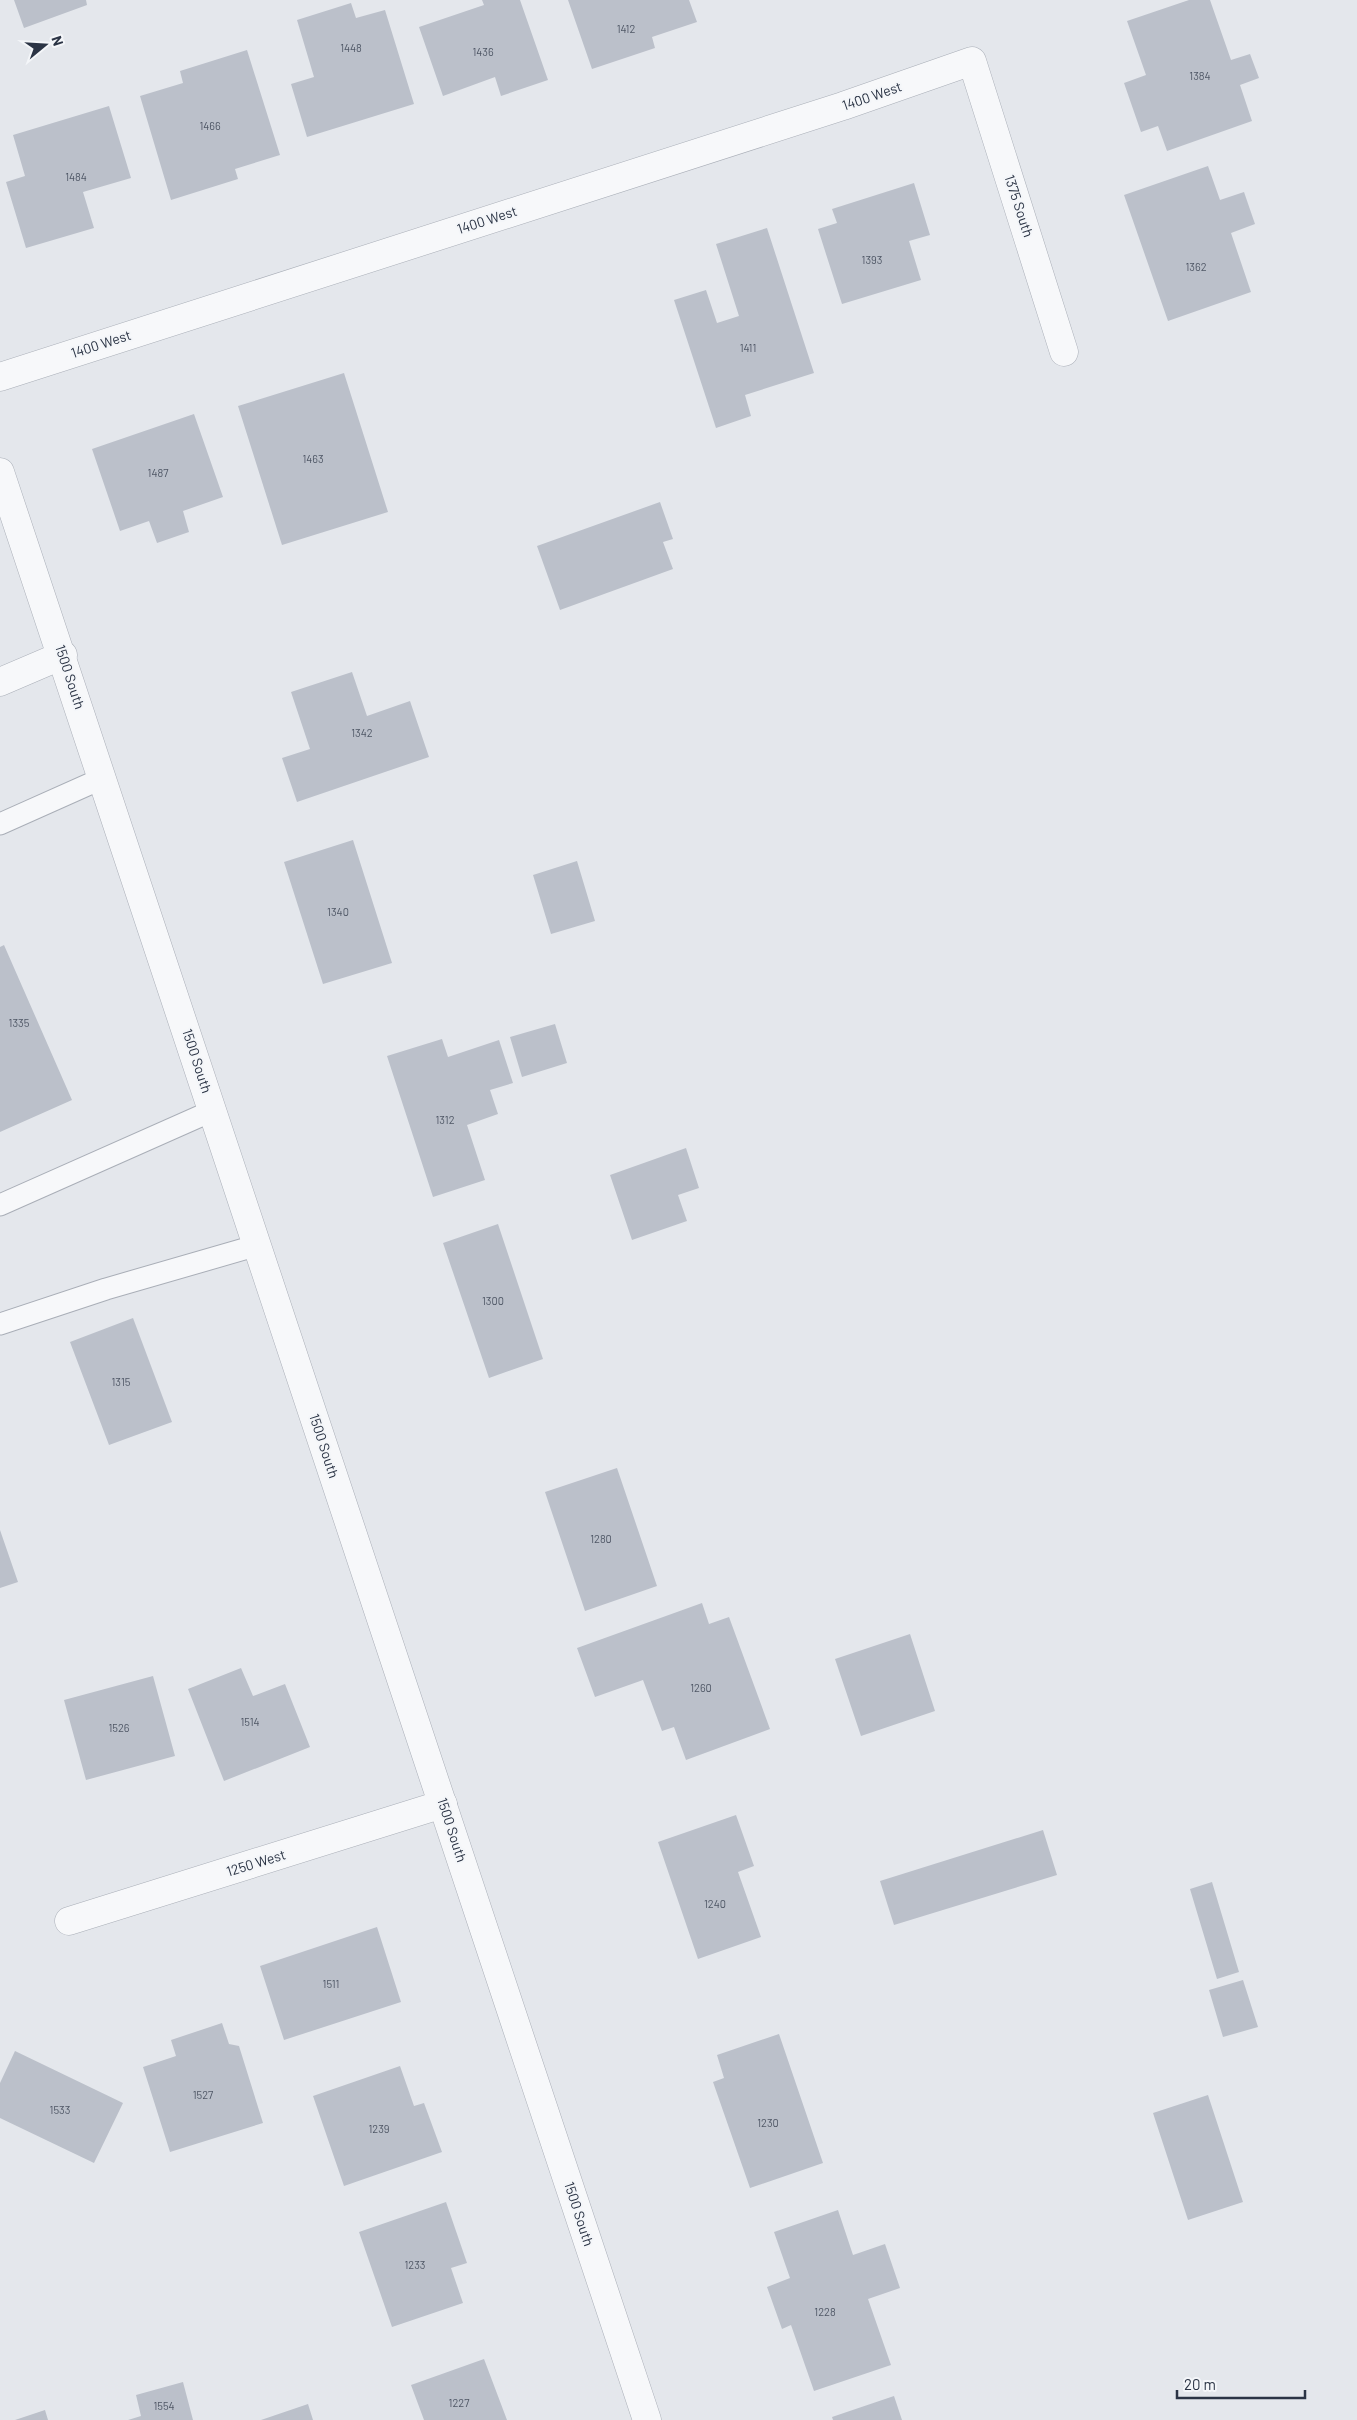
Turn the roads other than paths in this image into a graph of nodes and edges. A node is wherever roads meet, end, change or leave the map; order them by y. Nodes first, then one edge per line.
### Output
1 (972, 61) joint
2 (1064, 352) dead end
3 (0, 377) edge
4 (0, 472) edge
5 (62, 655) junction
6 (0, 682) edge
7 (103, 778) junction
8 (0, 824) edge
9 (214, 1110) junction
10 (0, 1205) edge
11 (258, 1244) junction
12 (0, 1324) edge
13 (444, 1804) junction
14 (68, 1921) dead end
15 (647, 2420) edge

1 - 2 street, 1375 South
1 - 3 street, 1400 West
4 - 5 street, 1500 South
5 - 6 street
5 - 7 street, 1500 South
7 - 8 lane
7 - 9 street, 1500 South
9 - 10 lane
9 - 11 street, 1500 South
11 - 12 lane
11 - 13 street, 1500 South
13 - 14 street, 1250 West
13 - 15 street, 1500 South

